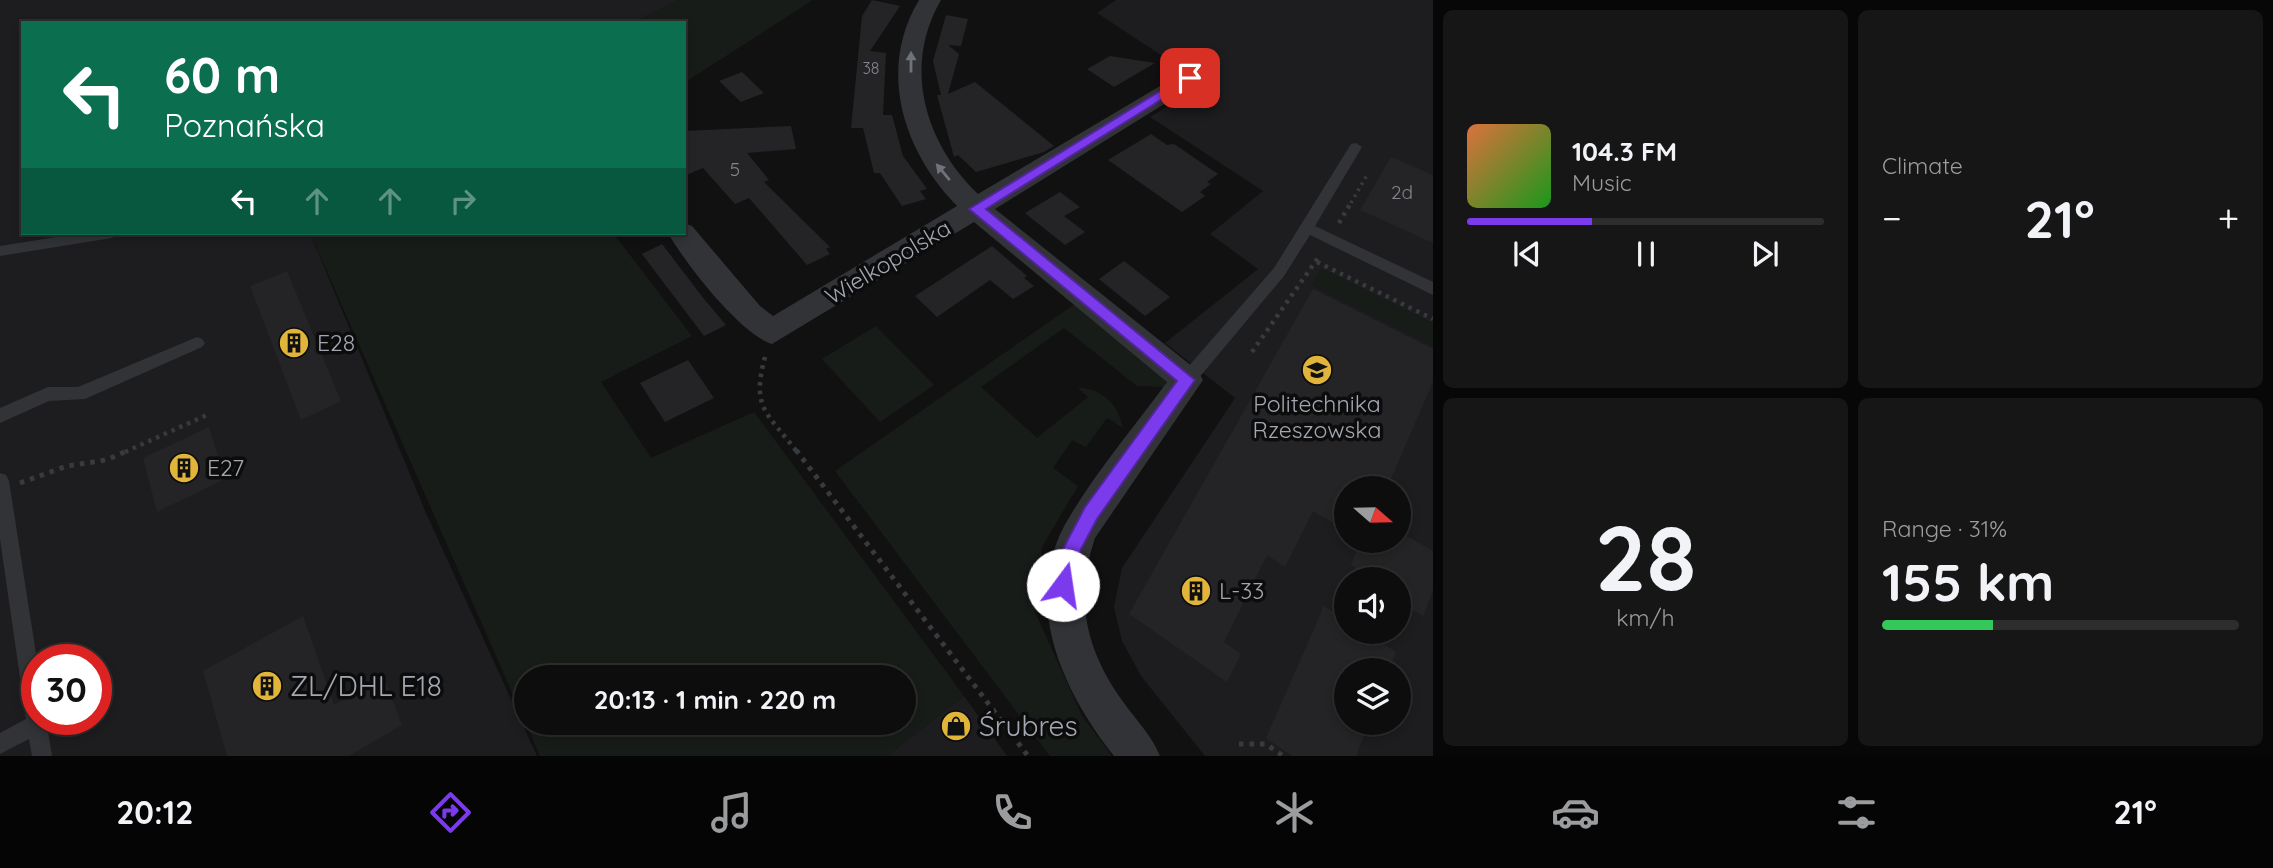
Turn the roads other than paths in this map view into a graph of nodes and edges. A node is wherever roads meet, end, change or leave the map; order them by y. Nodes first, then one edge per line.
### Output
1 (930, 0) edge
2 (1190, 78) dead end
3 (1356, 147) dead end
4 (976, 209) junction
5 (1307, 228) junction
6 (100, 235) edge
7 (684, 235) edge
8 (0, 251) edge
9 (1433, 289) edge
10 (197, 343) dead end
11 (1187, 380) junction
12 (0, 416) edge
13 (0, 481) edge
14 (25, 644) edge
15 (21, 733) edge
16 (38, 735) edge
17 (0, 744) edge
18 (41, 756) edge
19 (1140, 756) edge

4 -> 1 street
2 - 4 street, Wielkopolska
3 - 5 lane
4 - 7 street, Wielkopolska
4 - 11 street
5 - 9 lane
5 - 11 lane
6 - 8 lane
10 - 12 lane
11 - 19 street
13 - 14 lane
15 - 17 lane
16 - 18 lane

